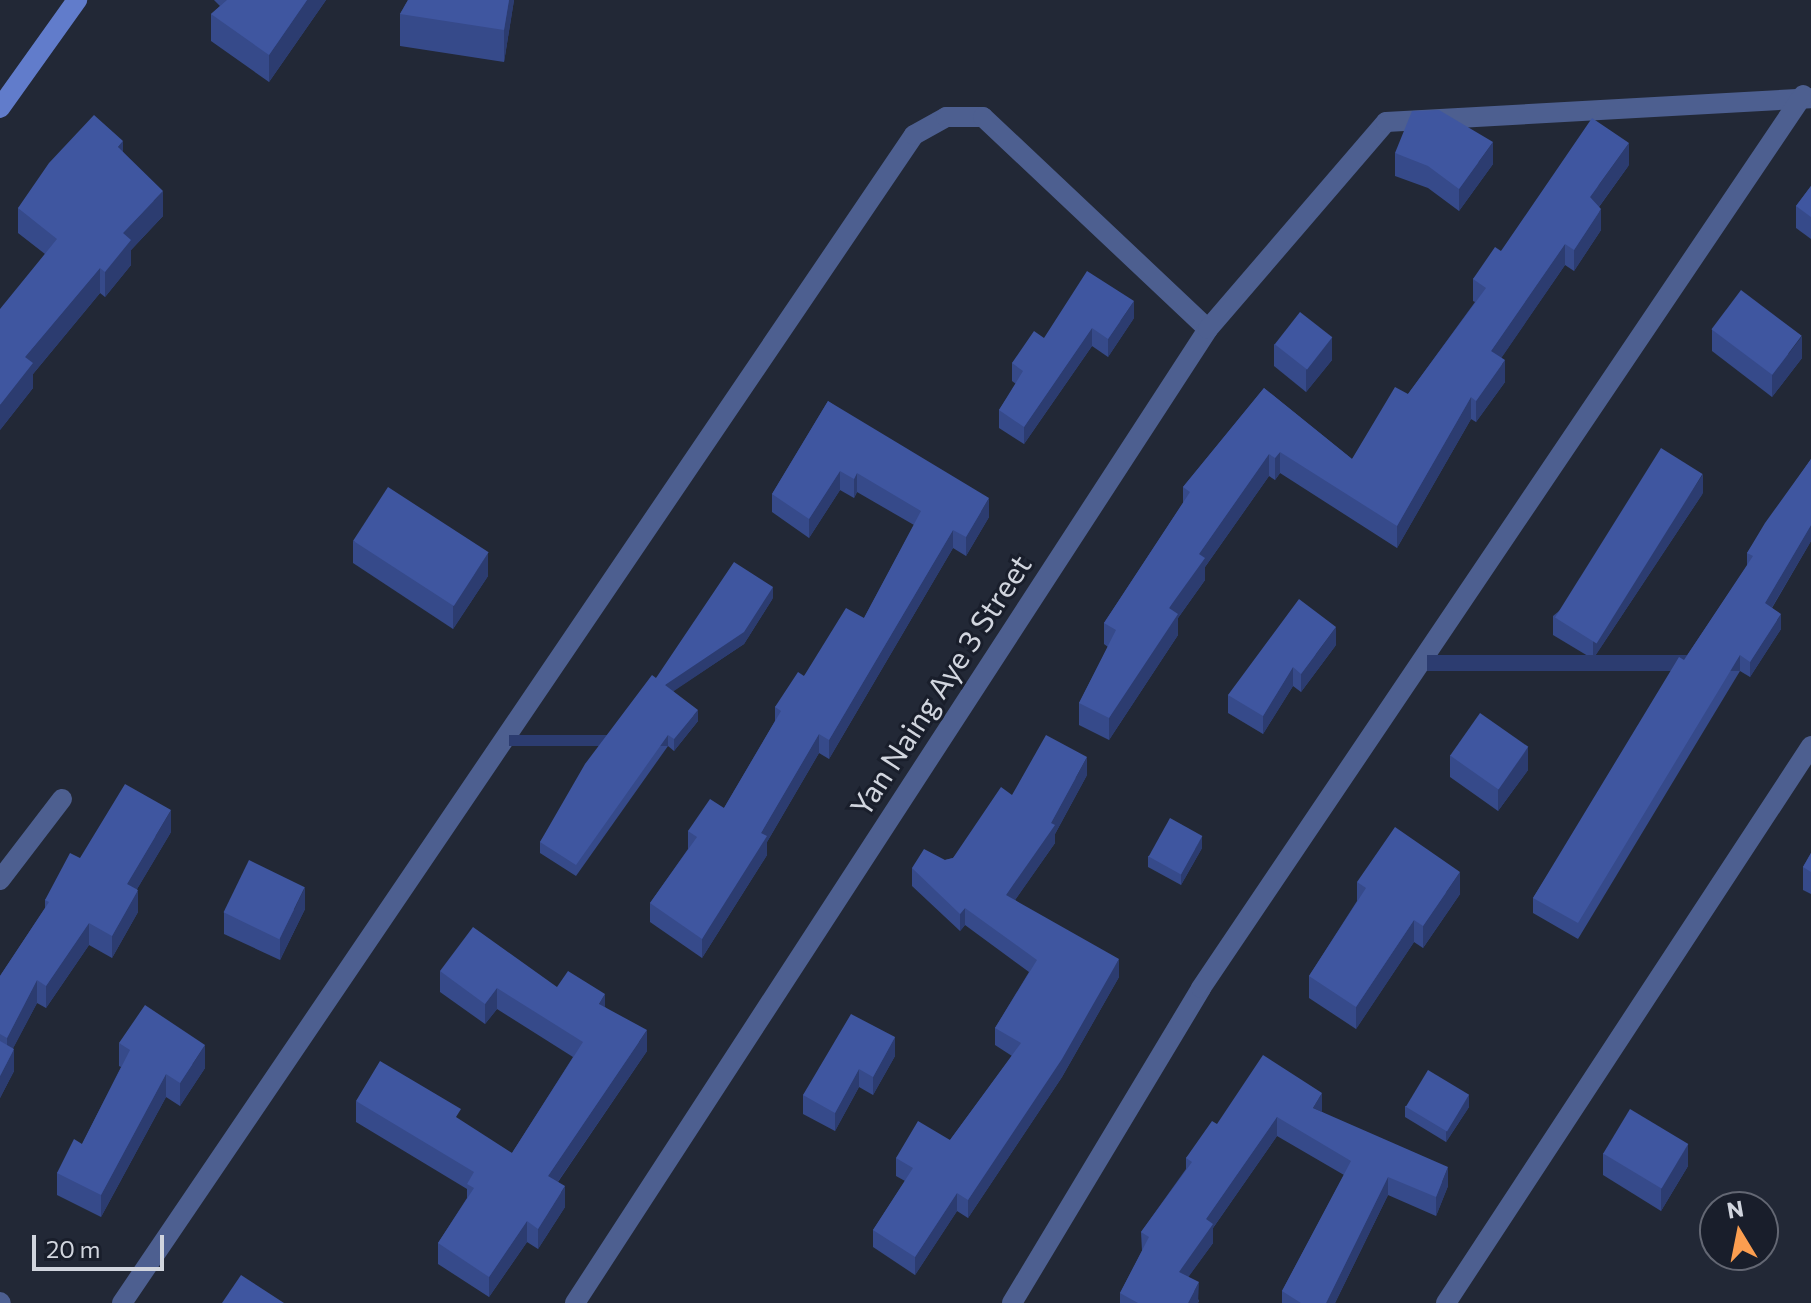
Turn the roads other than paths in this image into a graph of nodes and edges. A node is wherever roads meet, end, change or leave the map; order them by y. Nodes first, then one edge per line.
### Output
1 (77, 0) edge
2 (1807, 96) edge
3 (0, 108) edge
4 (1208, 329) junction
5 (1811, 746) edge
6 (62, 799) dead end
7 (0, 880) edge
8 (122, 1303) edge
9 (575, 1303) edge
10 (1012, 1303) edge
11 (1446, 1303) edge

1 - 3 main road
2 - 4 street, Yan Naing Aye 3 Street
2 - 10 street
4 - 8 street
4 - 9 street, Yan Naing Aye 3 Street
5 - 11 street
6 - 7 street

